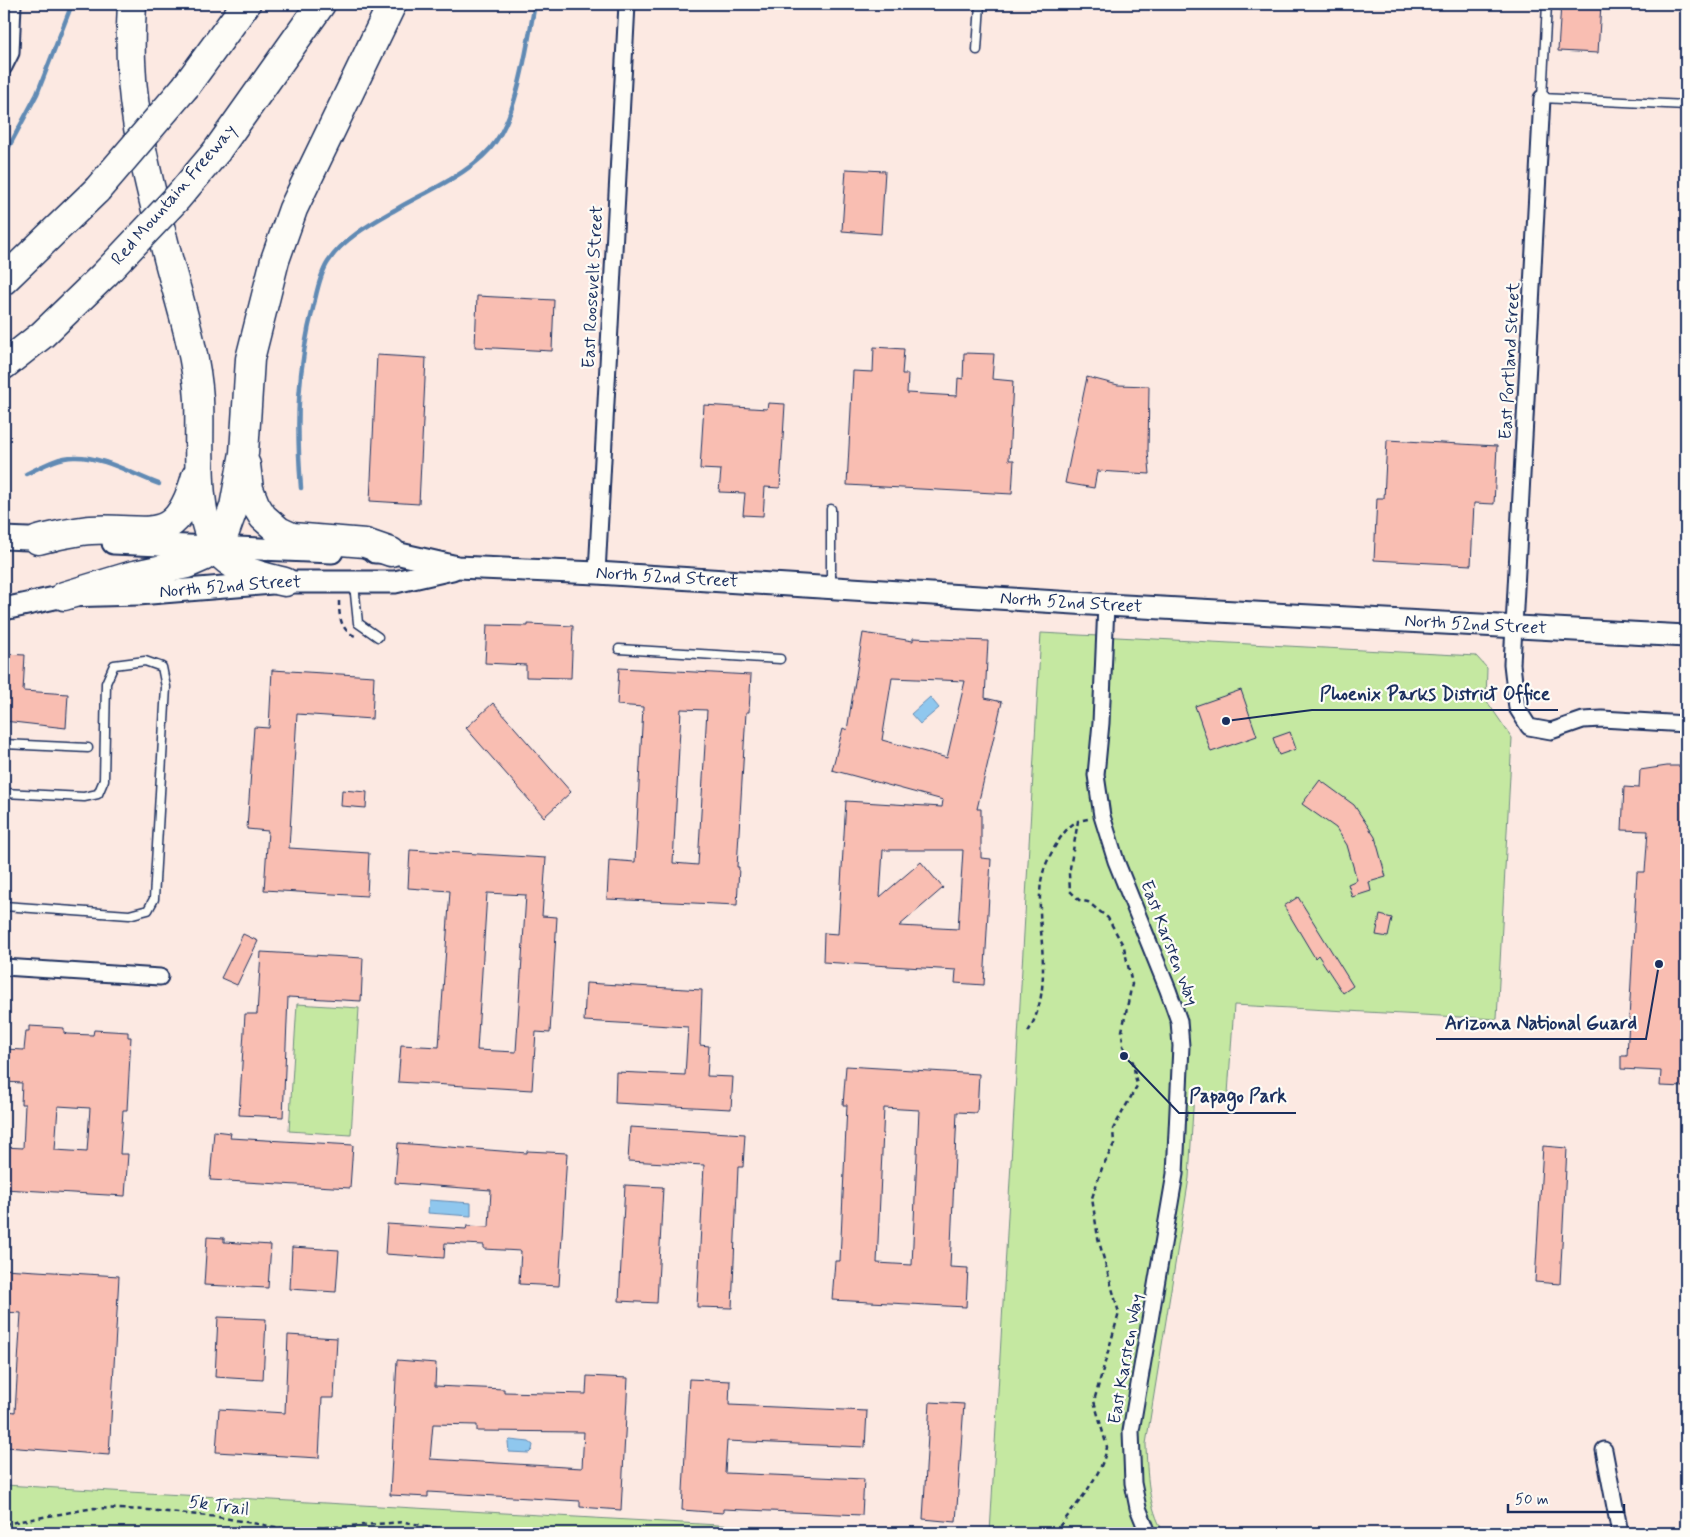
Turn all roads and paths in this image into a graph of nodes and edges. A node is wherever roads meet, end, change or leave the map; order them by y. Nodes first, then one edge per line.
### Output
1 (13, 4) edge
2 (132, 4) edge
3 (246, 4) edge
4 (321, 4) edge
5 (392, 4) edge
6 (628, 4) edge
7 (980, 4) edge
8 (1547, 4) edge
9 (977, 50) dead end
10 (4, 67) edge
11 (1542, 98) junction
12 (1686, 105) edge
13 (4, 280) edge
14 (4, 365) edge
15 (244, 453) junction
16 (201, 460) junction
17 (831, 509) dead end
18 (4, 538) edge
19 (38, 540) junction
20 (216, 548) junction
21 (391, 552) junction
22 (457, 567) junction
23 (597, 573) junction
24 (285, 582) junction
25 (831, 587) junction
26 (346, 588) junction
27 (64, 596) junction
28 (1106, 605) junction
29 (4, 609) edge
30 (339, 618) dead end
31 (1515, 626) junction
32 (1686, 636) edge
33 (378, 637) dead end
34 (619, 649) dead end
35 (780, 659) dead end
36 (1686, 724) edge
37 (4, 744) edge
38 (88, 748) dead end
39 (4, 793) edge
40 (1102, 816) junction
41 (1078, 821) junction
42 (4, 906) edge
43 (4, 967) edge
44 (160, 977) dead end
45 (1028, 1032) dead end
46 (1604, 1450) dead end
47 (4, 1524) edge
48 (461, 1533) edge
49 (1054, 1533) edge
50 (1148, 1533) edge
51 (1620, 1533) edge

1 - 10 street
2 - 16 highway
3 - 13 highway, bridge
4 - 14 highway, Red Mountain Freeway, bridge
5 - 15 highway
6 - 23 street, East Roosevelt Street
7 - 9 lane
8 - 11 lane
11 - 12 lane
11 - 31 street, East Portland Street
15 - 20 highway
15 - 21 highway
16 - 19 highway
16 - 20 highway
17 - 25 lane
18 - 19 main road, North 52nd Street
19 - 20 main road, North 52nd Street
20 - 21 main road, North 52nd Street
20 - 24 highway
20 - 27 highway
21 - 22 main road, North 52nd Street
22 - 23 main road, North 52nd Street
22 - 26 main road, North 52nd Street
23 - 25 main road, North 52nd Street
24 - 26 main road, North 52nd Street
24 - 27 main road, North 52nd Street
25 - 28 main road, North 52nd Street
26 - 30 path
26 - 33 lane
27 - 29 main road, North 52nd Street
28 - 31 main road, North 52nd Street
28 - 40 street, East Karsten Way
31 - 32 main road, North 52nd Street
31 - 36 street, East Portland Street
34 - 35 lane
37 - 38 lane
39 - 42 lane
40 - 41 path
40 - 50 street, East Karsten Way
41 - 45 path
41 - 49 path
43 - 44 street
46 - 51 street
47 - 48 path, 5k Trail

